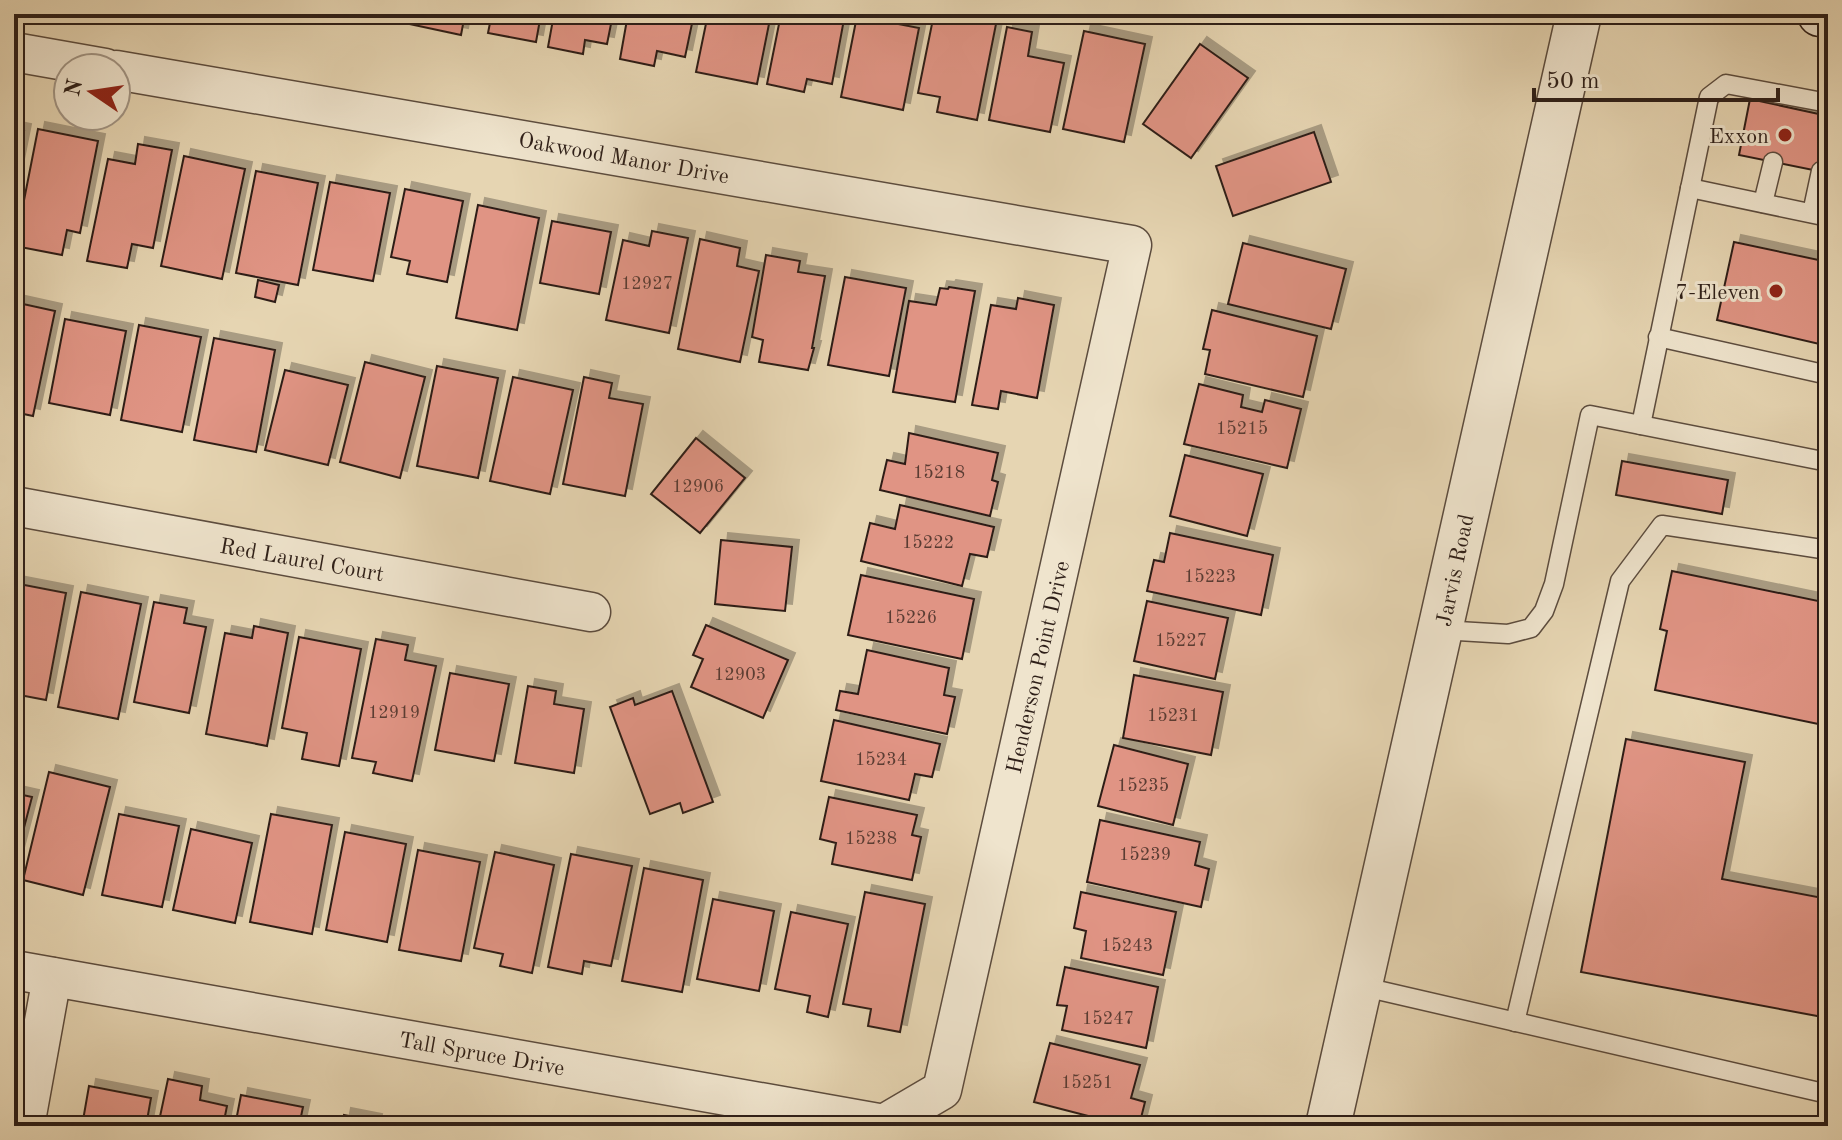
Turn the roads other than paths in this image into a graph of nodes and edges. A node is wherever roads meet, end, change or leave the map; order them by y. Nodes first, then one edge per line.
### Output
1 (1579, 14) edge
2 (1820, 14) edge
3 (1828, 15) edge
4 (14, 52) edge
5 (52, 59) edge
6 (132, 73) edge
7 (1828, 103) edge
8 (1773, 162) dead end
9 (1821, 171) dead end
10 (1690, 188) junction
11 (1763, 203) junction
12 (1820, 215) edge
13 (1132, 245) joint
14 (1658, 337) junction
15 (1828, 375) edge
16 (1641, 425) junction
17 (1828, 462) edge
18 (14, 506) edge
19 (1828, 550) edge
20 (591, 612) dead end
21 (1441, 630) junction
22 (14, 970) edge
23 (52, 977) junction
24 (1360, 986) junction
25 (1515, 1022) junction
26 (942, 1090) joint
27 (1828, 1094) edge
28 (25, 1126) edge
29 (1328, 1126) edge

1 - 21 street, Jarvis Road
2 - 3 street
4 - 5 street
6 - 13 street, Oakwood Manor Drive
7 - 10 lane
8 - 11 lane
9 - 12 lane
10 - 11 lane
10 - 14 lane
11 - 12 lane
13 - 26 street, Henderson Point Drive
14 - 15 lane
14 - 16 lane
16 - 17 lane
16 - 21 lane
18 - 20 street, Red Laurel Court
19 - 25 lane
21 - 24 street, Jarvis Road
22 - 23 street, Tall Spruce Drive
23 - 26 street, Tall Spruce Drive
23 - 28 street
24 - 25 lane
24 - 29 street, Jarvis Road
25 - 27 lane

